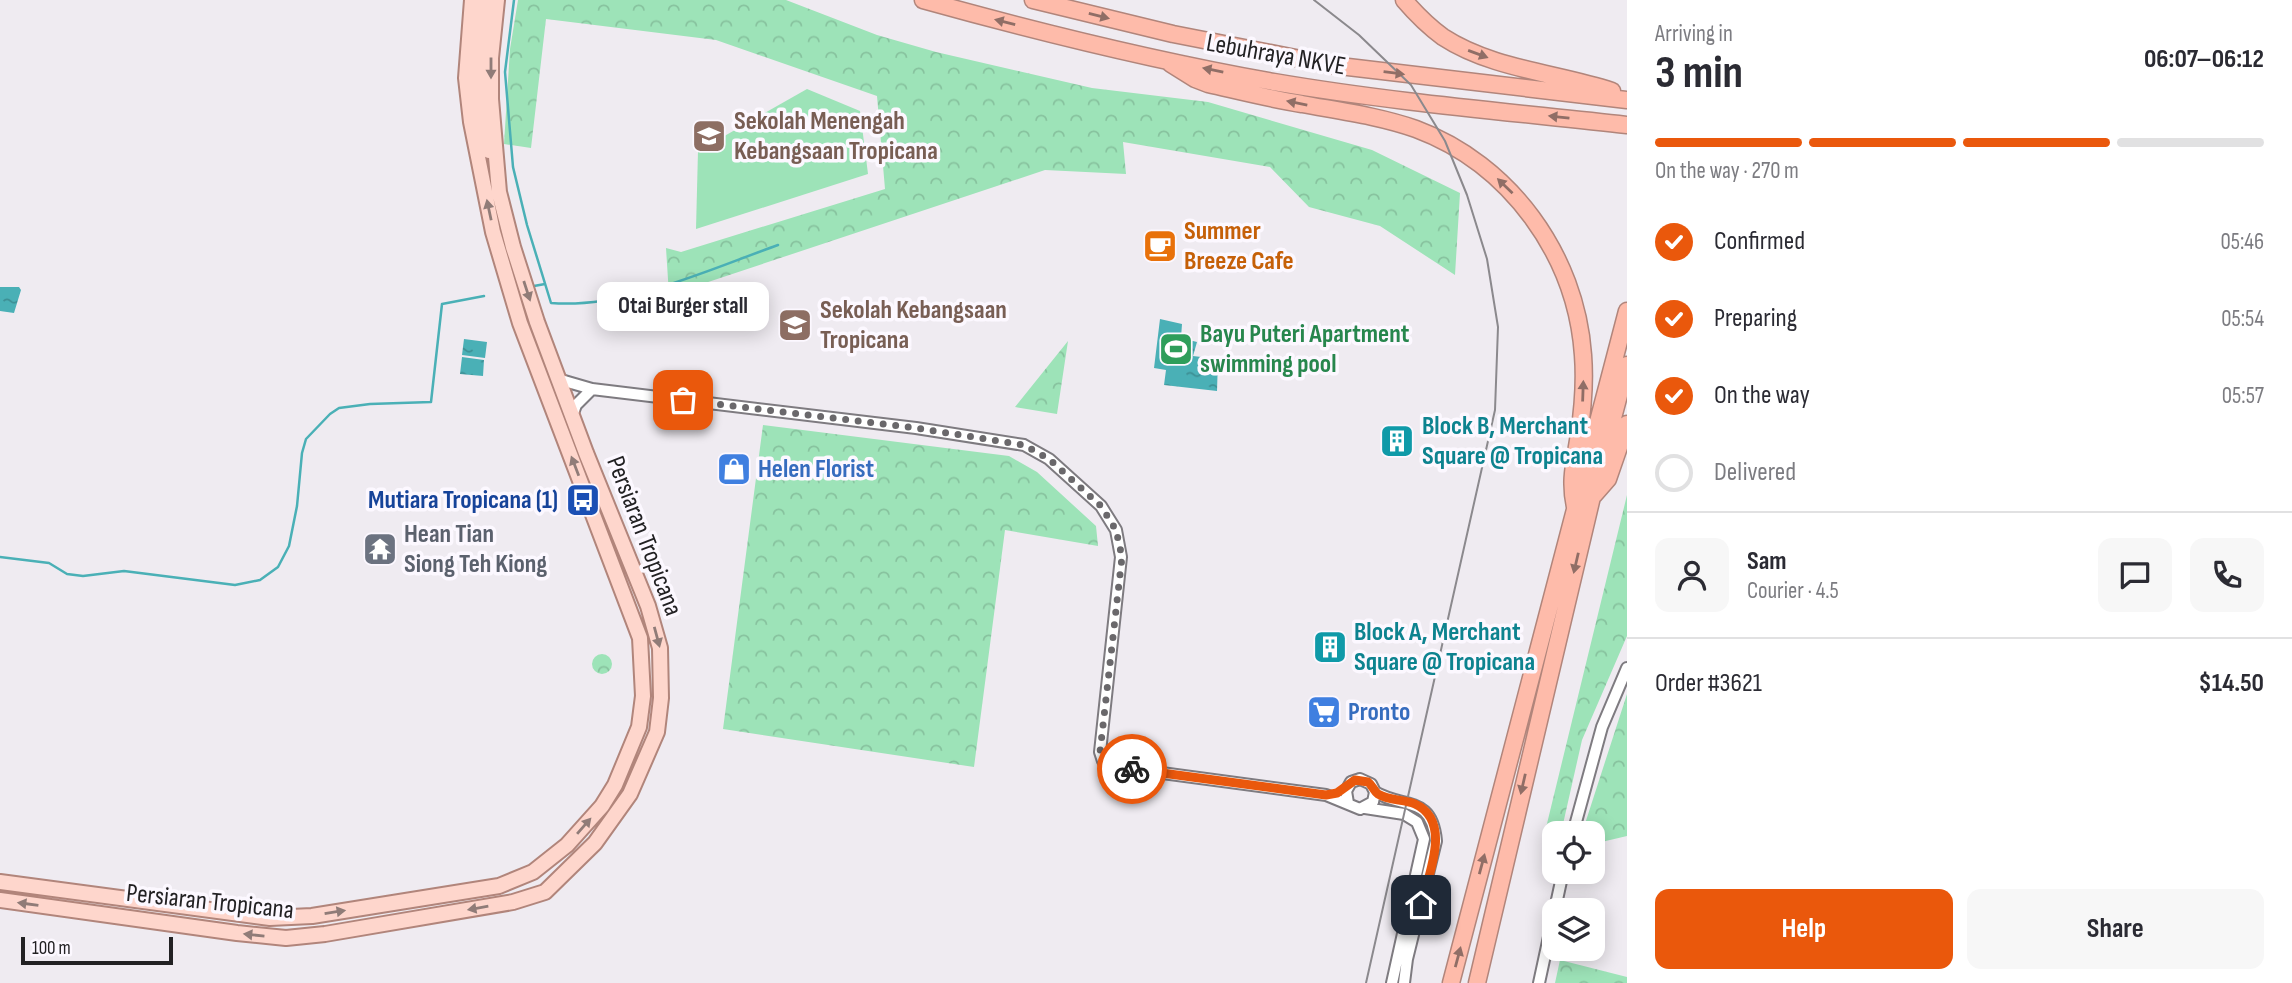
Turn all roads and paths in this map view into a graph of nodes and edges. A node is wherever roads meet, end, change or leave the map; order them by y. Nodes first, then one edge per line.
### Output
1 (472, 0) edge
2 (484, 0) edge
3 (497, 0) edge
4 (923, 0) edge
5 (1033, 0) edge
6 (1404, 0) edge
7 (1167, 61) junction
8 (1627, 98) edge
9 (1627, 125) edge
10 (499, 192) junction
11 (1627, 312) edge
12 (1627, 365) edge
13 (561, 380) junction
14 (592, 389) junction
15 (573, 413) junction
16 (1627, 424) edge
17 (1592, 497) junction
18 (1575, 507) junction
19 (1627, 668) edge
20 (1347, 787) junction
21 (1375, 792) junction
22 (1326, 795) junction
23 (1348, 803) junction
24 (1365, 808) junction
25 (1576, 821) edge
26 (555, 855) junction
27 (570, 868) junction
28 (533, 872) junction
29 (0, 882) edge
30 (1560, 884) edge
31 (545, 892) junction
32 (0, 900) edge
33 (1392, 983) edge
34 (1404, 983) edge
35 (1451, 983) edge
36 (1477, 983) edge
37 (1539, 983) edge

26 -> 1 main road, Persiaran Tropicana
2 - 10 main road
3 -> 10 main road, Persiaran Tropicana
7 -> 4 highway, Lebuhraya NKVE
5 -> 8 highway, Lebuhraya NKVE
6 -> 8 highway
9 -> 7 highway, Lebuhraya NKVE
18 -> 7 highway
10 -> 13 main road, Persiaran Tropicana
11 - 18 highway
12 - 17 highway
13 - 14 street
13 - 15 main road, Persiaran Tropicana
14 - 15 street
14 - 22 street
15 -> 27 main road, Persiaran Tropicana
16 - 17 highway
17 -> 36 highway
35 -> 18 highway
19 - 25 street
20 - 21 street
20 - 22 street
20 - 23 street
21 - 24 street
21 - 34 street
22 - 23 street
23 - 24 street
24 - 33 street
26 - 27 main road
26 - 28 main road, Persiaran Tropicana
27 - 31 main road, Persiaran Tropicana
29 -> 28 main road, Persiaran Tropicana
28 - 31 main road
30 - 37 street
31 -> 32 main road, Persiaran Tropicana

